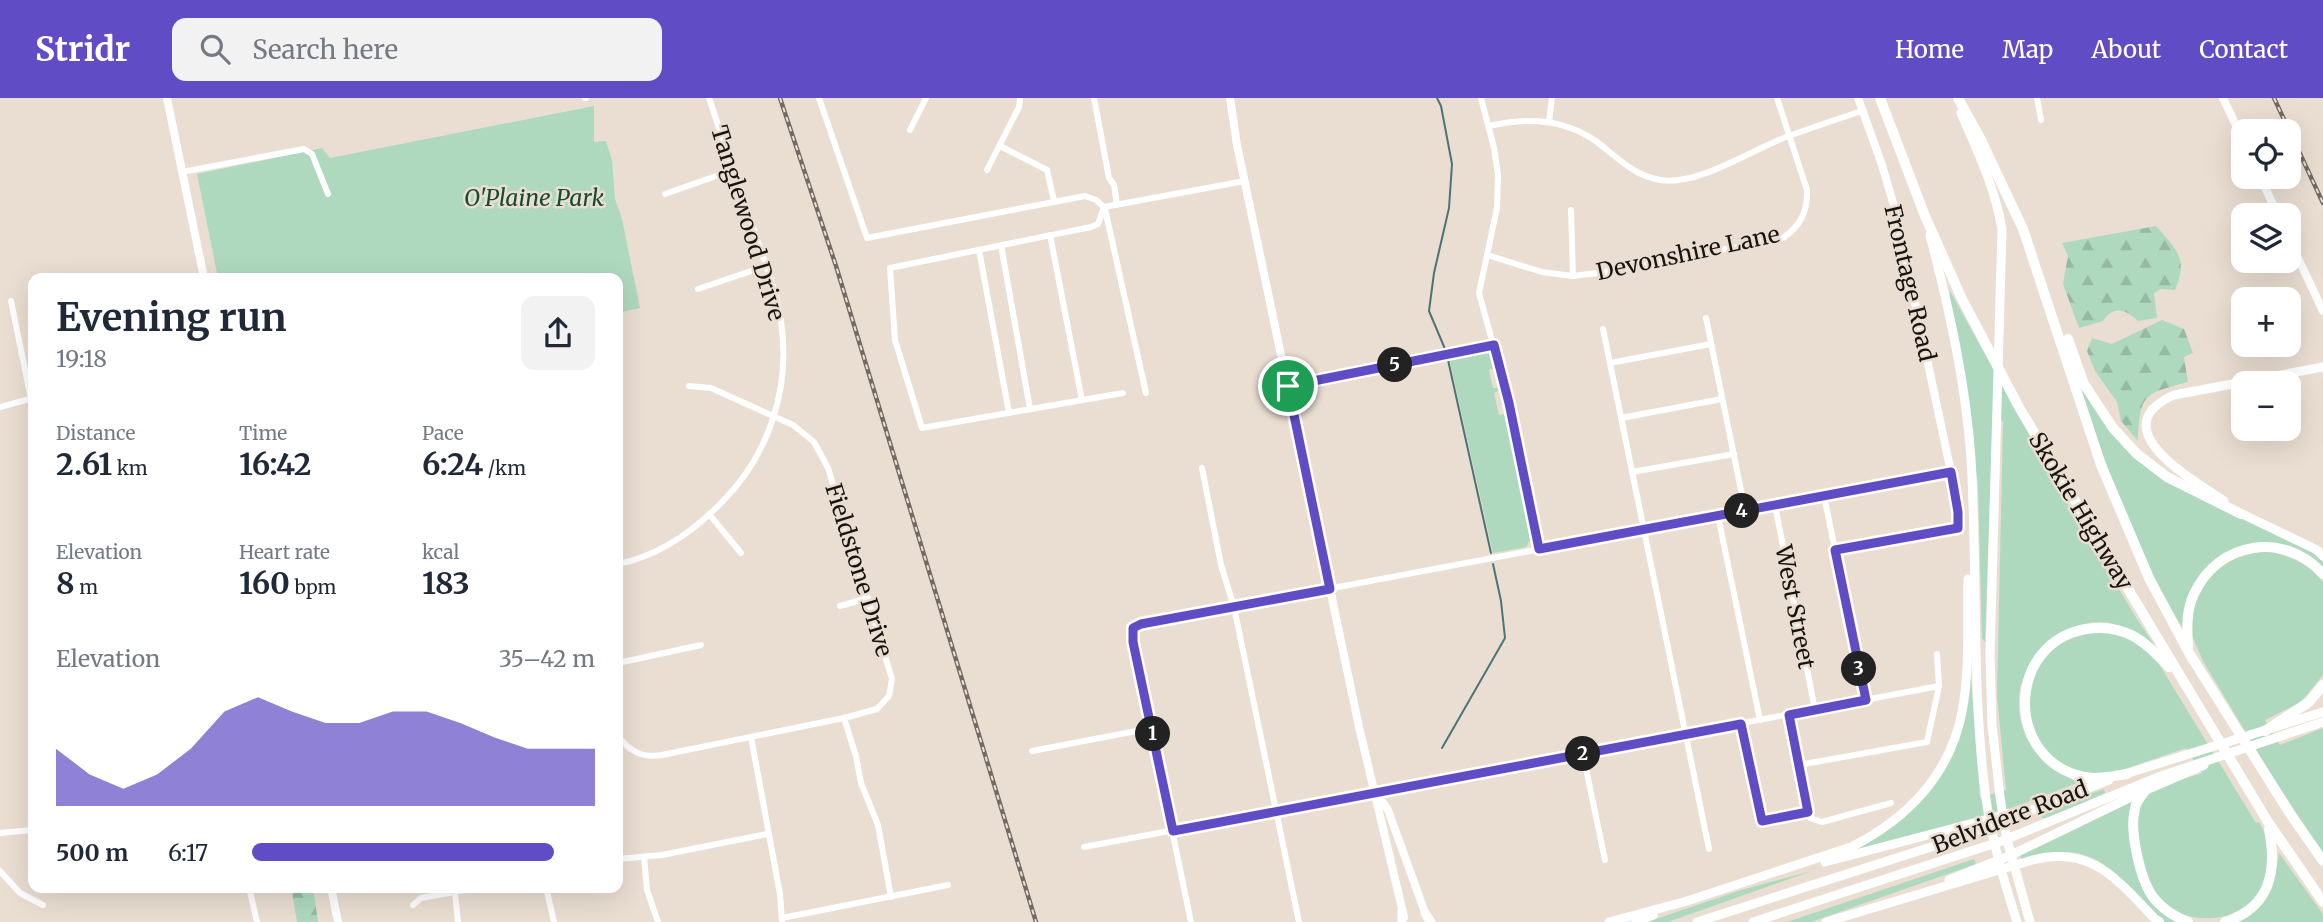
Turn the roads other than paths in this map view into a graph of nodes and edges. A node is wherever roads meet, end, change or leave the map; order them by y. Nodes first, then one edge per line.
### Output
1 (167, 98) edge
2 (819, 98) edge
3 (926, 98) edge
4 (1020, 98) edge
5 (1094, 98) edge
6 (1230, 98) edge
7 (1481, 98) edge
8 (1552, 98) edge
9 (1777, 98) edge
10 (1858, 98) edge
11 (1880, 98) edge
12 (1956, 98) edge
13 (2037, 98) edge
14 (2223, 98) edge
15 (709, 99) edge
16 (1862, 111) junction
17 (2233, 119) edge
18 (2041, 120) dead end
19 (1549, 122) junction
20 (1489, 126) junction
21 (910, 130) dead end
22 (1789, 136) junction
23 (1000, 146) junction
24 (733, 170) junction
25 (987, 170) dead end
26 (182, 172) junction
27 (1245, 181) junction
28 (328, 194) dead end
29 (665, 194) dead end
30 (1054, 201) junction
31 (1117, 205) junction
32 (1104, 207) junction
33 (1571, 211) dead end
34 (1925, 216) junction
35 (2023, 229) junction
36 (1050, 235) junction
37 (1001, 245) junction
38 (979, 250) junction
39 (1487, 255) junction
40 (2301, 264) edge
41 (766, 266) junction
42 (203, 273) edge
43 (1573, 276) junction
44 (698, 289) dead end
45 (11, 301) dead end
46 (2323, 311) edge
47 (1706, 318) dead end
48 (1603, 329) dead end
49 (1711, 344) junction
50 (1494, 345) junction
51 (1610, 363) junction
52 (2323, 367) edge
53 (28, 380) edge
54 (689, 386) dead end
55 (1288, 386) junction
56 (1123, 393) dead end
57 (1146, 393) dead end
58 (1722, 399) junction
59 (28, 400) edge
60 (1082, 400) junction
61 (0, 407) edge
62 (1030, 409) junction
63 (1009, 413) junction
64 (775, 415) junction
65 (1621, 418) junction
66 (1734, 454) junction
67 (1202, 468) dead end
68 (1632, 472) junction
69 (1951, 472) junction
70 (1824, 496) junction
71 (1775, 505) junction
72 (1745, 510) junction
73 (709, 514) junction
74 (2241, 514) junction
75 (1718, 516) junction
76 (1644, 530) junction
77 (1973, 546) junction
78 (1539, 549) junction
79 (1835, 550) junction
80 (741, 553) dead end
81 (2323, 556) edge
82 (623, 563) edge
83 (2323, 574) edge
84 (1330, 589) junction
85 (868, 598) junction
86 (840, 606) dead end
87 (1234, 607) junction
88 (701, 645) dead end
89 (2189, 653) junction
90 (1937, 654) dead end
91 (623, 662) edge
92 (2185, 685) junction
93 (2323, 685) edge
94 (1939, 686) junction
95 (1866, 700) junction
96 (1815, 710) junction
97 (2323, 712) edge
98 (1789, 715) junction
99 (844, 718) junction
100 (1760, 720) junction
101 (2323, 722) edge
102 (1741, 724) junction
103 (1152, 728) junction
104 (1685, 735) junction
105 (2268, 735) junction
106 (751, 737) junction
107 (623, 743) edge
108 (1032, 751) dead end
109 (1583, 754) junction
110 (2201, 764) junction
111 (1799, 765) junction
112 (2127, 774) junction
113 (2146, 790) junction
114 (1376, 791) junction
115 (2049, 802) junction
116 (1891, 803) dead end
117 (1276, 812) junction
118 (1808, 812) junction
119 (2268, 822) junction
120 (28, 830) edge
121 (1173, 831) junction
122 (0, 833) edge
123 (767, 834) junction
124 (1084, 847) dead end
125 (1709, 849) dead end
126 (644, 857) junction
127 (623, 859) edge
128 (1605, 860) dead end
129 (2323, 861) edge
130 (0, 871) edge
131 (1765, 876) junction
132 (948, 885) dead end
133 (250, 893) edge
134 (332, 893) edge
135 (454, 893) joint
136 (547, 893) edge
137 (891, 897) junction
138 (1687, 901) junction
139 (1888, 902) junction
140 (2323, 902) edge
141 (43, 905) dead end
142 (413, 905) dead end
143 (1402, 910) joint
144 (1428, 919) edge
145 (782, 920) edge
146 (2158, 921) edge
147 (257, 922) edge
148 (338, 922) edge
149 (458, 922) edge
150 (554, 922) edge
151 (658, 922) edge
152 (1191, 922) edge
153 (1299, 922) edge
154 (1404, 922) edge
155 (1609, 922) edge
156 (1636, 922) edge
157 (1697, 922) edge
158 (1753, 922) edge
159 (1826, 922) edge
160 (2017, 922) edge
161 (2030, 922) edge
162 (2188, 922) edge
163 (2225, 922) edge

1 - 26 street
2 - 30 street
3 - 21 street
4 - 23 street
5 - 31 street
6 - 27 street
7 - 20 street
8 - 19 street
9 - 22 street, Devonshire Lane
10 - 16 street, Frontage Road
11 - 34 highway, Skokie Highway
12 - 35 highway, Skokie Highway
12 - 161 main road
13 - 18 street
14 - 17 street
15 - 24 street, Tanglewood Drive
16 - 22 street
16 - 69 street, Frontage Road
19 - 20 street
19 - 22 street
20 - 39 street
22 - 43 street, Devonshire Lane
23 - 25 street
23 - 30 street
24 - 29 street
24 - 41 street, Tanglewood Drive
26 - 28 street
26 - 42 street
27 - 31 street
27 - 55 street
30 - 32 street
31 - 32 street
32 - 36 street
32 - 57 street
33 - 43 street
34 - 77 main road
34 - 92 highway, Skokie Highway
35 - 74 highway
35 - 89 highway, Skokie Highway
36 - 37 street
36 - 60 street
37 - 38 street
37 - 62 street
38 - 63 street
38 - 63 street
39 - 43 street, Devonshire Lane
39 - 50 street
40 - 46 street
41 - 44 street
41 - 64 street, Tanglewood Drive
45 - 53 street
47 - 49 street
48 - 51 street
49 - 51 street
49 - 58 street
50 - 55 street
50 - 78 street
51 - 65 street
52 - 74 main road
54 - 64 street, Fieldstone Drive
55 - 84 street
56 - 60 street
58 - 65 street
58 - 66 street
59 - 61 street
60 - 62 street
62 - 63 street
64 - 73 street, Tanglewood Drive
64 - 85 street, Fieldstone Drive
65 - 68 street
66 - 68 street
66 - 72 street
67 - 87 street
68 - 76 street
69 - 70 street
69 - 79 street
70 - 71 street
70 - 79 street
71 - 72 street
71 - 96 street, West Street
72 - 75 street
73 - 80 street
73 - 82 street, Tanglewood Drive
74 - 81 main road
75 - 76 street
75 - 100 street
76 - 78 street
76 - 104 street
77 - 131 main road
77 - 160 main road
78 - 84 street
79 - 95 street
83 - 89 highway
84 - 87 street
84 - 114 street
85 - 86 street
85 - 99 street, Fieldstone Drive
87 - 103 street
87 - 117 street
88 - 91 street
89 - 129 highway, Skokie Highway
90 - 94 street
92 - 112 highway
92 - 119 highway, Skokie Highway
93 - 105 highway
94 - 95 street
94 - 111 street
95 - 96 street
96 - 98 street
97 - 105 main road, Belvidere Road
98 - 100 street
98 - 111 street
99 - 106 street, Fieldstone Drive
99 - 137 street
100 - 102 street
101 - 105 main road, Belvidere Road
102 - 104 street
102 - 118 street
103 - 108 street
103 - 121 street
104 - 109 street
104 - 125 street
105 - 110 main road, Belvidere Road
105 - 112 main road, Belvidere Road
106 - 107 street, Fieldstone Drive
106 - 123 street
109 - 114 street
109 - 128 street
110 - 113 main road
110 - 158 main road, Belvidere Road
111 - 118 street
112 - 115 main road, Belvidere Road
113 - 139 main road
113 - 162 highway
114 - 117 street
114 - 143 street
114 - 144 street
115 - 131 main road
115 - 157 main road, Belvidere Road
116 - 118 street
117 - 121 street
117 - 153 street
119 - 140 highway, Skokie Highway
119 - 163 highway
120 - 122 street
121 - 124 street
121 - 152 street
123 - 126 street
123 - 145 street
126 - 127 street
126 - 151 street
130 - 141 street
131 - 138 main road
132 - 137 street
133 - 147 street
134 - 148 street
135 - 142 street
135 - 149 street
136 - 150 street
137 - 145 street
138 - 155 main road
138 - 156 main road
139 - 146 main road
139 - 159 main road
143 - 154 main road

